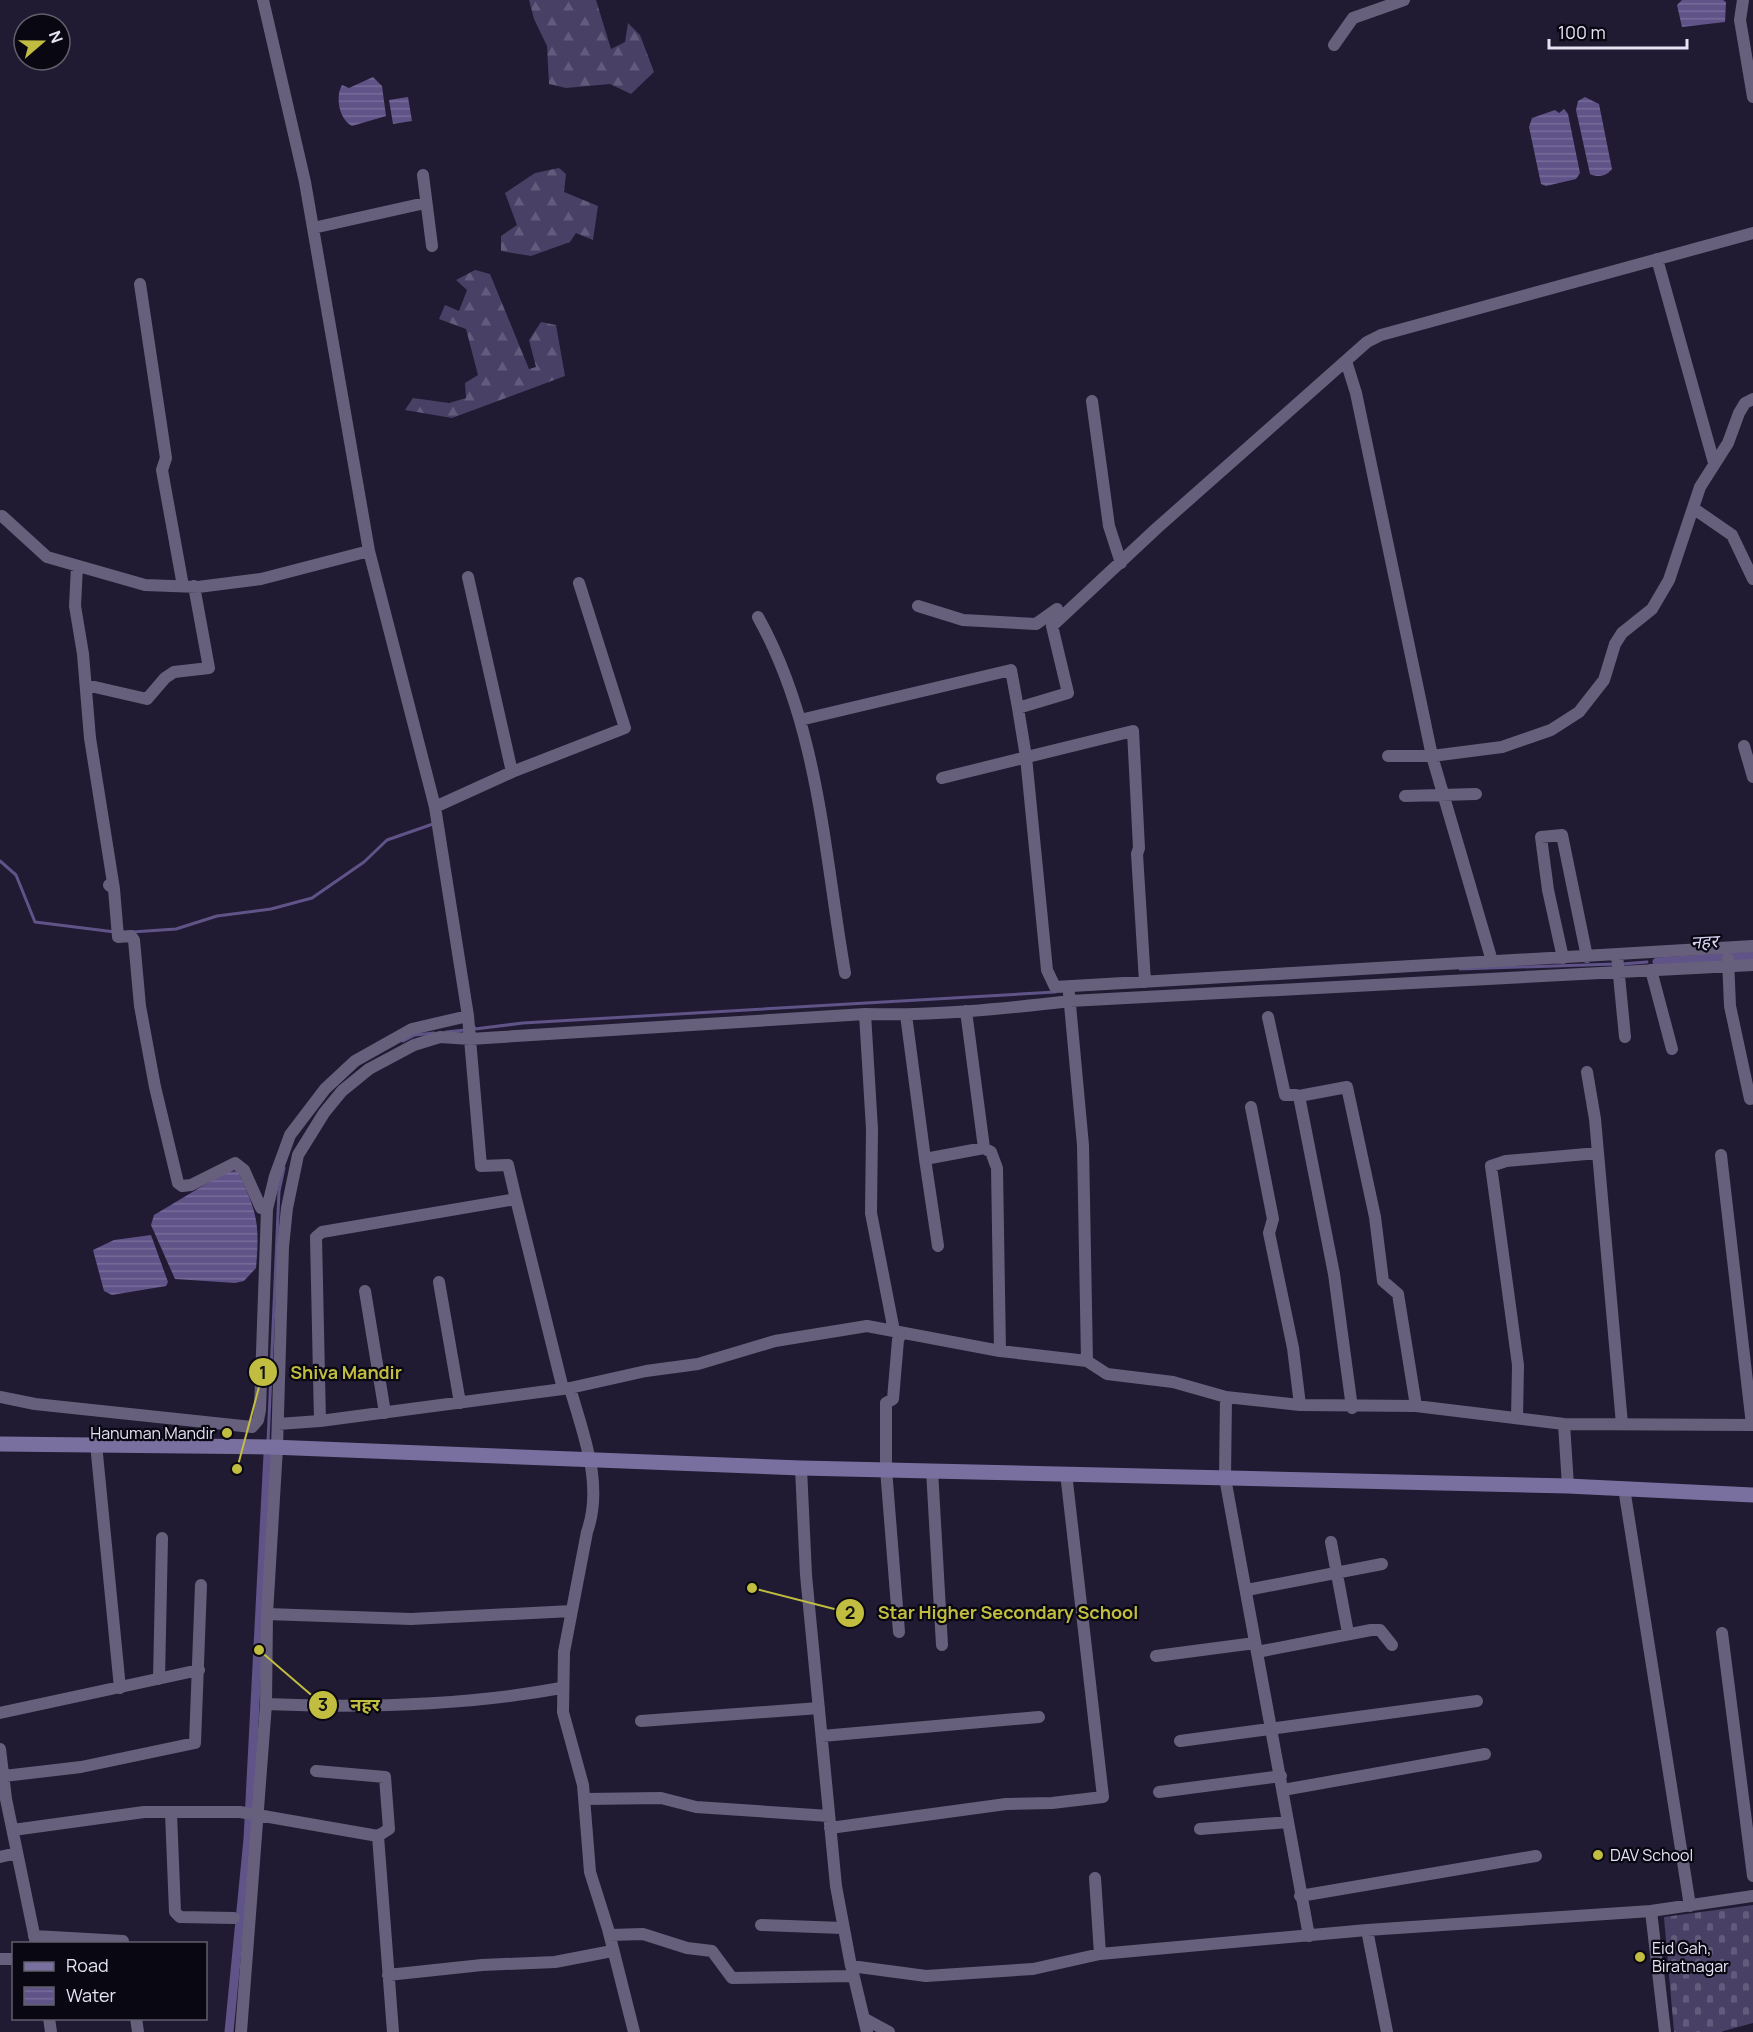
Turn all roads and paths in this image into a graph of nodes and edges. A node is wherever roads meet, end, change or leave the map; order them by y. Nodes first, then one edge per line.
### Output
1 (264, 0) edge
2 (1404, 0) edge
3 (1743, 0) edge
4 (1334, 45) dead end
5 (1753, 97) edge
6 (423, 175) dead end
7 (425, 203) junction
8 (313, 228) junction
9 (1753, 233) edge
10 (432, 246) dead end
11 (1657, 259) junction
12 (140, 284) dead end
13 (1346, 361) junction
14 (1753, 399) edge
15 (1092, 401) dead end
16 (1714, 463) junction
17 (1693, 508) junction
18 (2, 516) dead end
19 (369, 551) junction
20 (1121, 563) junction
21 (77, 566) junction
22 (468, 577) dead end
23 (1753, 579) edge
24 (579, 583) dead end
25 (189, 586) junction
26 (918, 606) dead end
27 (1058, 609) dead end
28 (758, 617) dead end
29 (86, 685) junction
30 (1018, 708) junction
31 (800, 720) junction
32 (1744, 746) dead end
33 (1388, 756) dead end
34 (1432, 756) junction
35 (1026, 757) junction
36 (512, 772) junction
37 (1753, 777) edge
38 (942, 778) dead end
39 (1476, 794) dead end
40 (1444, 795) junction
41 (1405, 796) dead end
42 (435, 807) junction
43 (1753, 946) edge
44 (1728, 949) junction
45 (1617, 955) junction
46 (1587, 957) junction
47 (1563, 958) junction
48 (1492, 961) junction
49 (1753, 965) edge
50 (1727, 966) junction
51 (1651, 970) junction
52 (1619, 972) junction
53 (845, 973) dead end
54 (1145, 982) junction
55 (1070, 995) junction
56 (966, 1011) junction
57 (865, 1014) junction
58 (906, 1015) junction
59 (468, 1016) junction
60 (1269, 1017) dead end
61 (1624, 1037) dead end
62 (470, 1039) junction
63 (1672, 1048) dead end
64 (1587, 1072) dead end
65 (1749, 1075) edge
66 (1296, 1095) dead end
67 (1750, 1099) dead end
68 (1251, 1107) dead end
69 (984, 1148) junction
70 (1598, 1154) junction
71 (1721, 1155) dead end
72 (925, 1159) junction
73 (516, 1199) junction
74 (267, 1209) junction
75 (938, 1246) dead end
76 (439, 1282) dead end
77 (365, 1291) dead end
78 (898, 1333) junction
79 (999, 1351) junction
80 (1087, 1360) junction
81 (567, 1389) junction
82 (0, 1397) edge
83 (1226, 1397) junction
84 (460, 1403) junction
85 (1300, 1405) junction
86 (1416, 1407) junction
87 (1352, 1408) junction
88 (385, 1413) junction
89 (1517, 1419) junction
90 (320, 1421) junction
91 (278, 1424) junction
92 (1564, 1424) junction
93 (1622, 1424) junction
94 (1752, 1425) edge
95 (0, 1444) edge
96 (96, 1444) junction
97 (277, 1448) junction
98 (591, 1461) junction
99 (801, 1468) junction
100 (886, 1469) junction
101 (932, 1470) junction
102 (1066, 1473) junction
103 (1225, 1478) junction
104 (1568, 1486) junction
105 (1624, 1488) junction
106 (1753, 1495) edge
107 (162, 1538) dead end
108 (1330, 1542) dead end
109 (1382, 1564) dead end
110 (1337, 1572) junction
111 (201, 1585) dead end
112 (1247, 1590) junction
113 (572, 1611) junction
114 (267, 1614) junction
115 (899, 1632) dead end
116 (1348, 1633) junction
117 (1722, 1633) dead end
118 (1392, 1645) dead end
119 (942, 1646) dead end
120 (1256, 1648) junction
121 (1156, 1656) dead end
122 (199, 1670) junction
123 (159, 1679) junction
124 (120, 1688) junction
125 (561, 1688) junction
126 (1478, 1701) dead end
127 (266, 1704) junction
128 (819, 1708) junction
129 (0, 1713) edge
130 (1039, 1717) dead end
131 (641, 1721) dead end
132 (1271, 1728) junction
133 (822, 1736) junction
134 (1180, 1741) dead end
135 (0, 1749) edge
136 (1485, 1754) dead end
137 (316, 1771) dead end
138 (4, 1776) junction
139 (1281, 1776) junction
140 (1283, 1790) junction
141 (1160, 1792) dead end
142 (585, 1799) junction
143 (3, 1800) edge
144 (171, 1813) junction
145 (259, 1814) junction
146 (830, 1822) junction
147 (1287, 1822) junction
148 (1200, 1829) dead end
149 (13, 1830) junction
150 (378, 1836) junction
151 (18, 1853) junction
152 (1536, 1856) dead end
153 (0, 1857) edge
154 (1753, 1876) edge
155 (1095, 1878) dead end
156 (1300, 1896) junction
157 (1753, 1896) edge
158 (1690, 1906) junction
159 (1651, 1911) junction
160 (234, 1918) dead end
161 (761, 1925) dead end
162 (842, 1928) junction
163 (1367, 1930) junction
164 (610, 1935) junction
165 (1309, 1936) junction
166 (35, 1940) edge
167 (123, 1942) edge
168 (612, 1951) junction
169 (1101, 1954) junction
170 (852, 1971) junction
171 (388, 1975) junction
172 (865, 2019) junction
173 (241, 2032) edge
174 (393, 2032) edge
175 (634, 2032) edge
176 (867, 2032) edge
177 (889, 2032) edge
178 (1387, 2032) edge
179 (1665, 2032) edge

1 - 8 street
2 - 4 street
3 - 5 street
6 - 7 street
7 - 8 street
7 - 10 street
8 - 19 street
9 - 11 street
11 - 13 street
11 - 16 street
12 - 25 street
13 - 20 street
13 - 34 street
14 - 16 street
15 - 20 street
16 - 17 street
17 - 23 street
17 - 34 street
18 - 21 street
19 - 25 street
19 - 42 street
20 - 30 street
21 - 25 street
21 - 29 street
22 - 36 street
24 - 36 street
25 - 29 street
26 - 27 street
28 - 31 street
29 - 74 street
30 - 31 street
30 - 35 street
31 - 53 street
32 - 37 street
33 - 34 street
34 - 40 street
35 - 38 street
35 - 54 street
35 - 55 street
36 - 42 street
39 - 40 street
40 - 41 street
40 - 48 street
42 - 59 street
43 - 44 street
44 - 45 street
44 - 50 street
45 - 46 street
45 - 52 street
46 - 47 street
46 - 47 street
47 - 48 street
48 - 54 street
49 - 50 street
50 - 51 street
50 - 65 street
51 - 52 street
51 - 63 street
52 - 55 street
52 - 61 street
54 - 55 street
55 - 56 street
55 - 80 street
56 - 58 street
56 - 69 street
57 - 58 street
57 - 62 street
57 - 78 street
58 - 72 street
59 - 62 street
59 - 74 street
60 - 66 street
62 - 73 street
62 - 91 street
64 - 70 street
65 - 67 street
68 - 85 street
69 - 72 street
69 - 79 street
70 - 89 street
70 - 93 street
71 - 94 street
72 - 75 street
73 - 81 street
73 - 90 street
74 - 82 street
76 - 84 street
77 - 88 street
78 - 79 street
78 - 81 street
78 - 100 street
79 - 80 street
80 - 83 street
81 - 84 street
81 - 98 street
83 - 85 street
83 - 103 street
84 - 88 street
85 - 87 street
86 - 87 street
86 - 87 street
86 - 89 street
88 - 90 street
89 - 92 street
90 - 91 street
91 - 97 street
92 - 93 street
92 - 104 street
93 - 94 street
95 - 96 main road
96 - 97 main road
96 - 124 street
97 - 98 main road
97 - 114 street
98 - 99 main road
98 - 113 street
99 - 100 main road
99 - 128 street
100 - 101 main road
100 - 115 street
101 - 102 main road
101 - 119 street
102 - 103 main road
102 - 146 street
103 - 104 main road
103 - 112 street
104 - 105 main road
105 - 106 main road
105 - 158 street
107 - 123 street
108 - 110 street
109 - 110 street
110 - 112 street
110 - 116 street
111 - 122 street
112 - 120 street
113 - 114 street
113 - 125 street
114 - 127 street
116 - 118 street
116 - 120 street
117 - 154 street
120 - 121 street
120 - 132 street
122 - 123 street
122 - 138 street
123 - 124 street
124 - 129 street
125 - 127 street
125 - 142 street
126 - 132 street
127 - 145 street
128 - 131 street
128 - 133 street
130 - 133 street
132 - 134 street
132 - 139 street
133 - 146 street
135 - 138 street
136 - 140 street
137 - 150 street
138 - 143 street
139 - 140 street
139 - 141 street
140 - 147 street
142 - 146 street
142 - 164 street
143 - 149 street
144 - 145 street
144 - 149 street
144 - 160 street
145 - 150 street
145 - 173 street
146 - 162 street
147 - 148 street
147 - 156 street
149 - 151 street
150 - 171 street
151 - 153 street
151 - 166 street
152 - 156 street
155 - 169 street
156 - 165 street
157 - 158 street
158 - 159 street
159 - 163 street
159 - 179 street
161 - 162 street
162 - 170 street
163 - 165 street
163 - 178 street
164 - 168 street
164 - 170 street
165 - 169 street
166 - 167 street
168 - 171 street
168 - 175 street
169 - 170 street
170 - 172 street
171 - 174 street
172 - 176 street
172 - 177 street

